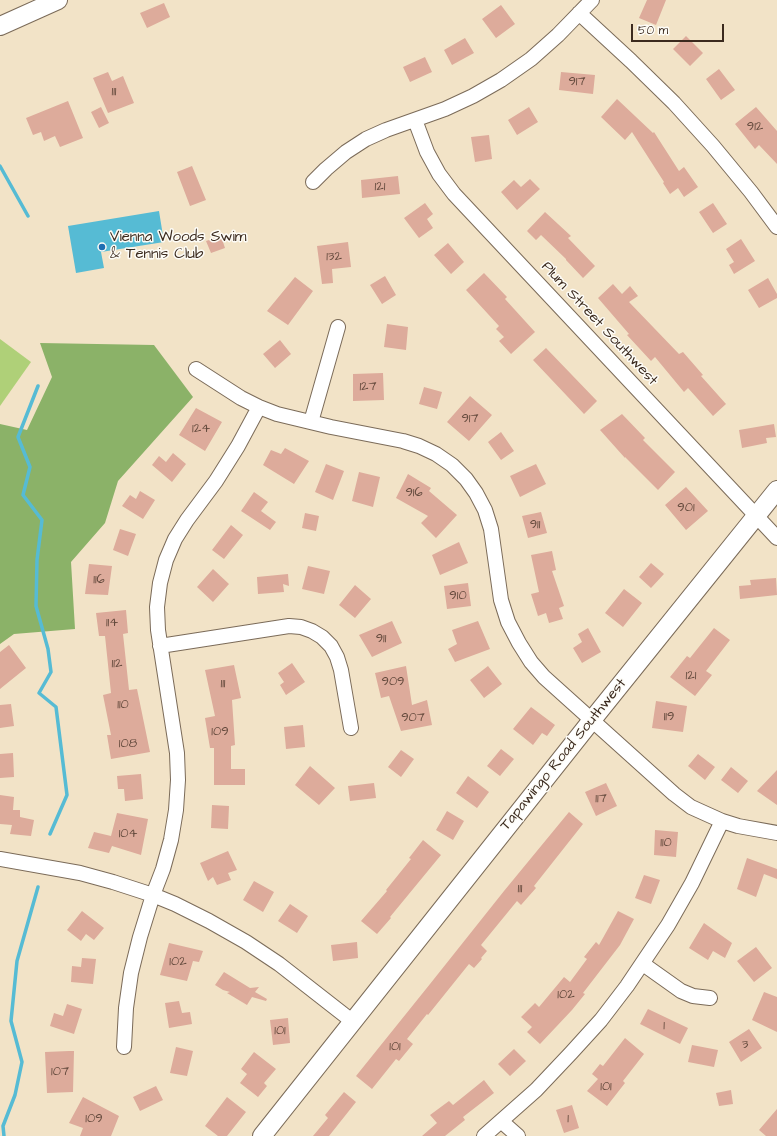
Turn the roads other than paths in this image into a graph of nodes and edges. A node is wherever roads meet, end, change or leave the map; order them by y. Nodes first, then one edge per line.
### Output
1 (58, 0) edge
2 (592, 0) edge
3 (580, 13) junction
4 (0, 26) edge
5 (415, 120) junction
6 (313, 182) dead end
7 (777, 227) edge
8 (338, 327) dead end
9 (196, 369) dead end
10 (259, 407) junction
11 (311, 422) junction
12 (777, 490) edge
13 (755, 516) junction
14 (777, 538) edge
15 (160, 646) junction
16 (592, 720) junction
17 (351, 728) dead end
18 (722, 821) junction
19 (777, 833) edge
20 (0, 859) edge
21 (153, 895) junction
22 (642, 964) junction
23 (710, 998) dead end
24 (352, 1022) junction
25 (124, 1047) dead end
26 (502, 1121) junction
27 (262, 1136) edge
28 (484, 1136) edge
29 (518, 1136) edge

1 - 4 street
2 - 3 street
3 - 5 street
3 - 7 street
5 - 6 street
5 - 13 street, Plum Street Southwest
8 - 11 street
9 - 10 street
10 - 11 street
10 - 15 street
11 - 16 street
12 - 13 street, Tapawingo Road Southwest
13 - 14 street, Plum Street Southwest
13 - 16 street, Tapawingo Road Southwest
15 - 17 street
15 - 21 street
16 - 18 street
16 - 24 street, Tapawingo Road Southwest
18 - 19 street
18 - 22 street
20 - 21 street
21 - 24 street
21 - 25 street
22 - 23 street
22 - 26 street
24 - 27 street, Tapawingo Road Southwest
26 - 28 street
26 - 29 street

